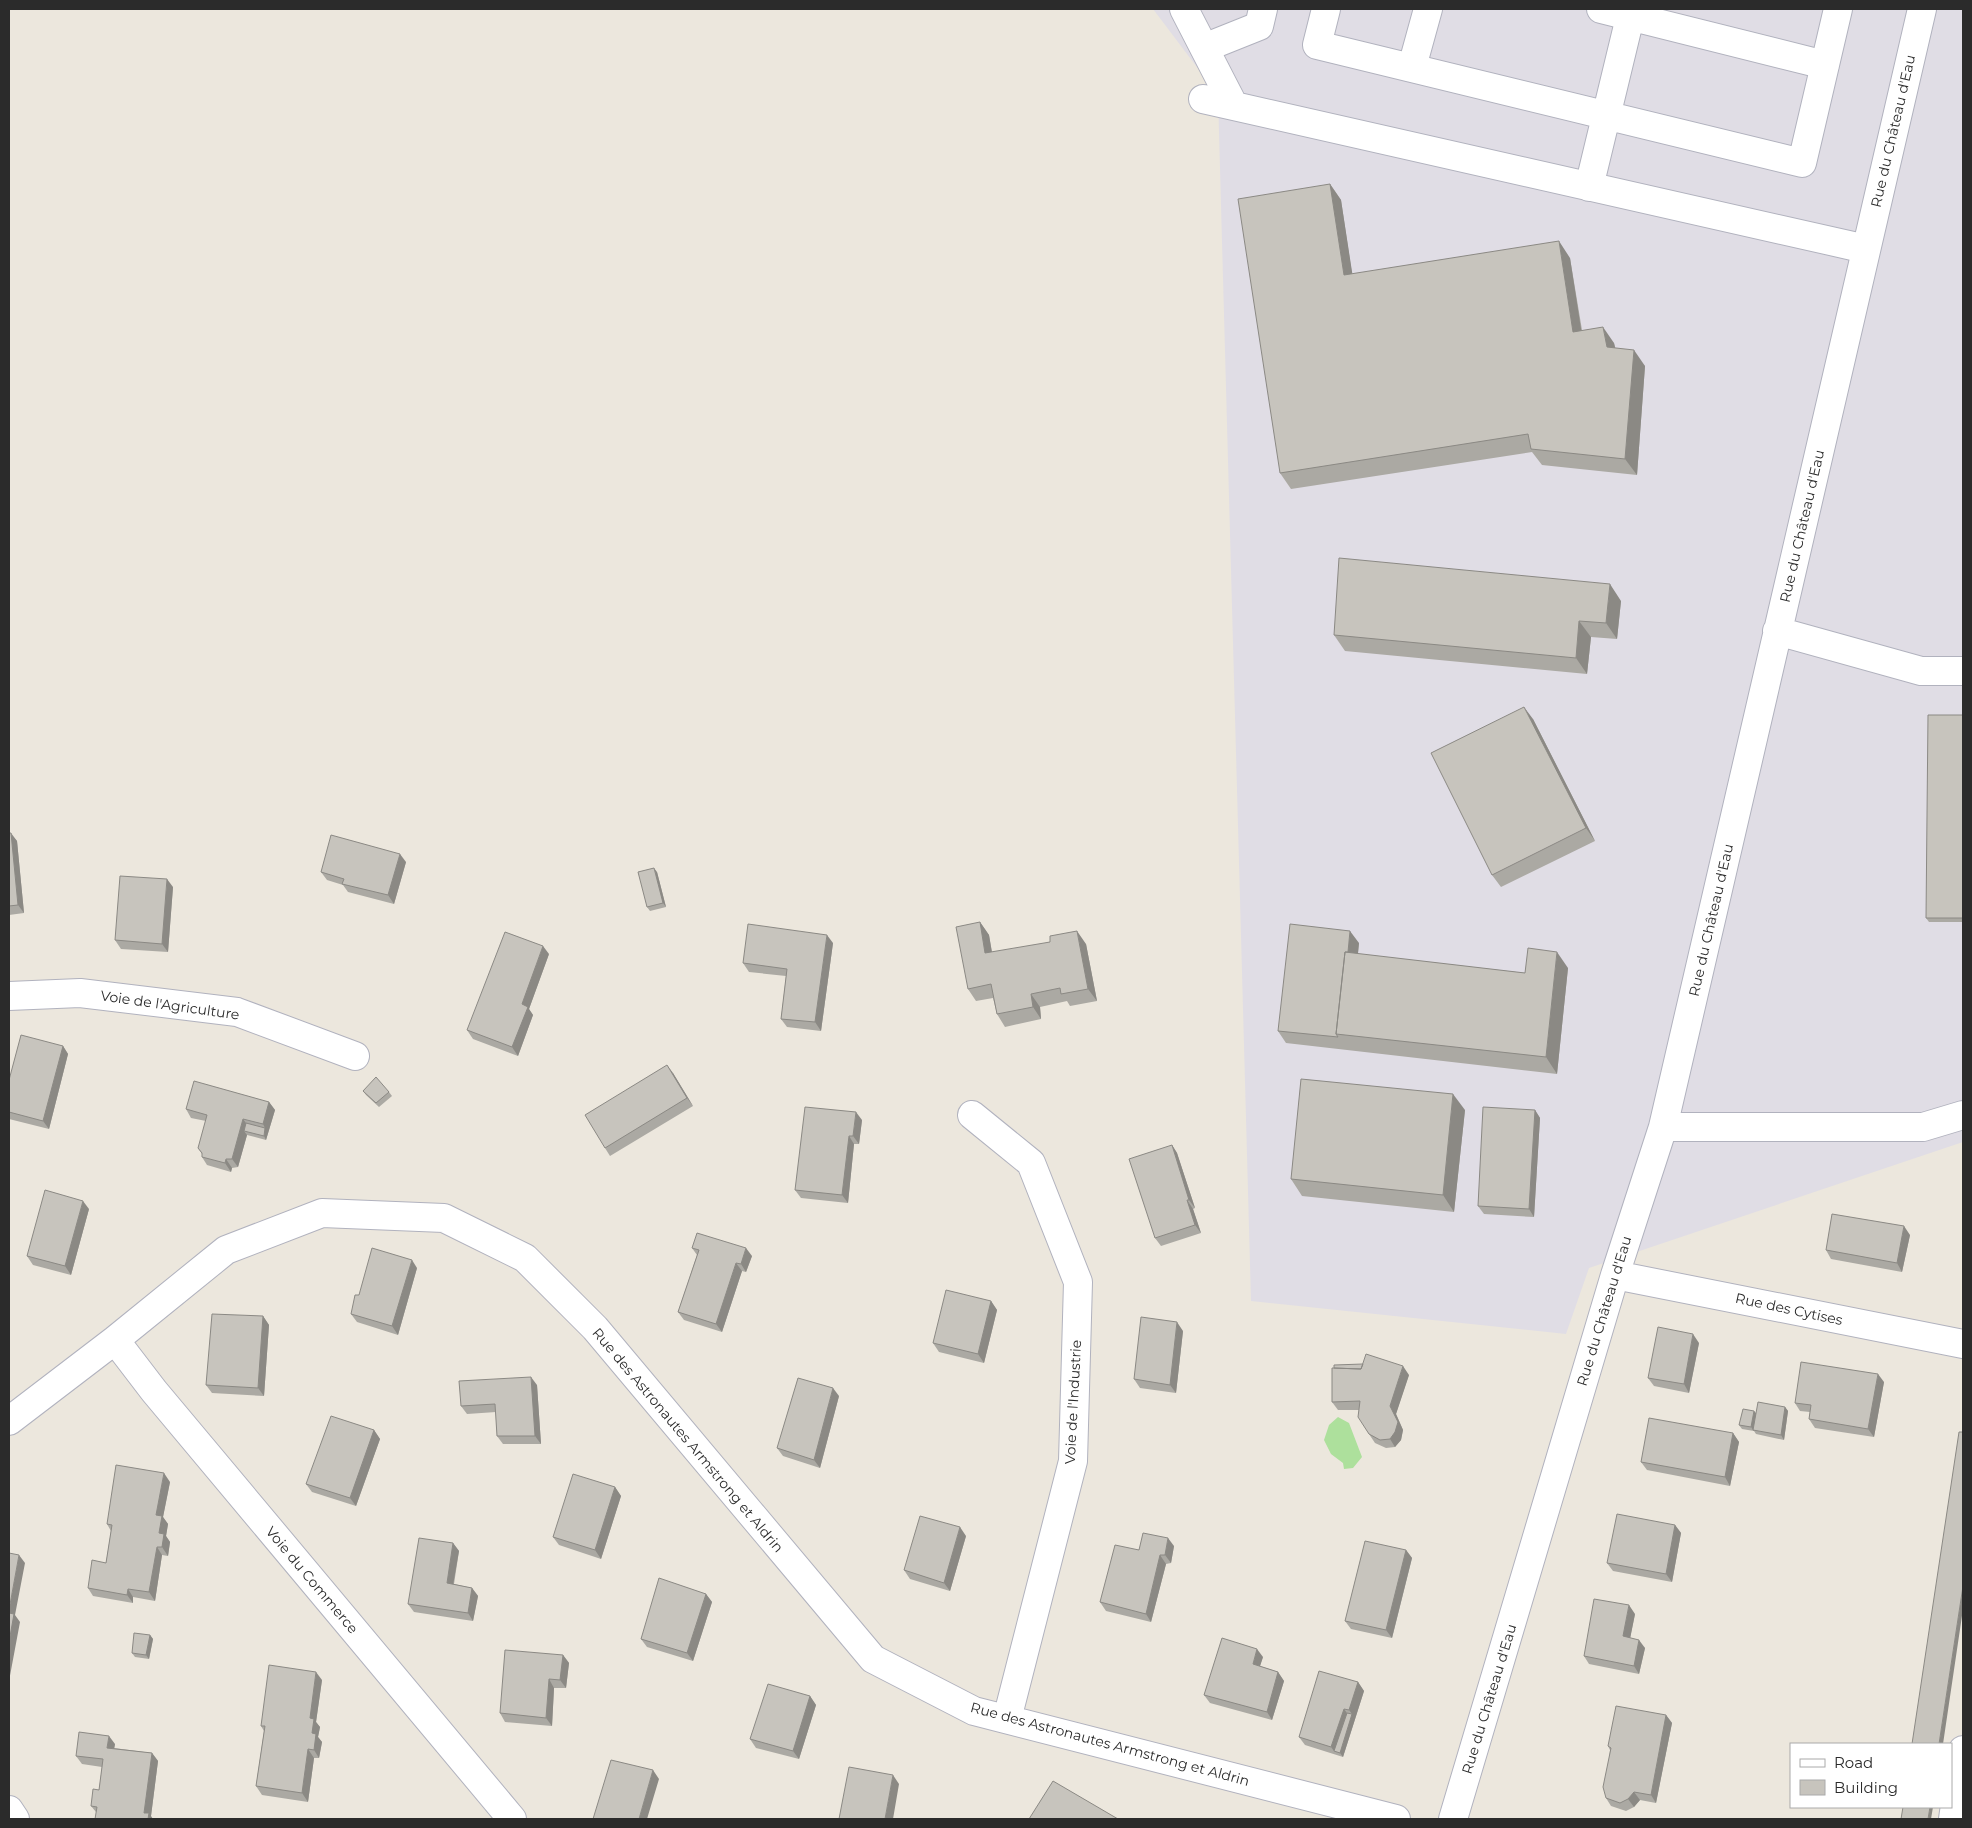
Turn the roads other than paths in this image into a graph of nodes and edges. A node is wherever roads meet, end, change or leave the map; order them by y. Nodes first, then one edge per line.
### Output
1 (1184, 9) edge
2 (1262, 9) edge
3 (1326, 9) edge
4 (1428, 9) edge
5 (1601, 9) edge
6 (1838, 9) edge
7 (1922, 9) edge
8 (1632, 12) edge
9 (1204, 48) junction
10 (1825, 65) junction
11 (1412, 68) junction
12 (1203, 99) dead end
13 (1234, 106) junction
14 (1606, 115) junction
15 (1589, 187) junction
16 (1866, 249) junction
17 (1778, 631) junction
18 (1963, 671) edge
19 (9, 996) edge
20 (355, 1056) dead end
21 (972, 1115) dead end
22 (1963, 1115) edge
23 (1662, 1127) junction
24 (1615, 1275) junction
25 (115, 1340) junction
26 (1963, 1344) edge
27 (9, 1421) edge
28 (1007, 1719) junction
29 (1963, 1750) edge
30 (9, 1810) edge
31 (15, 1819) edge
32 (512, 1819) edge
33 (1396, 1819) edge
34 (1453, 1819) edge
35 (1953, 1819) edge

1 - 9 street
2 - 9 street
3 - 11 street
4 - 11 street
5 - 8 street
6 - 10 street
7 - 16 street, Rue du Château d'Eau
8 - 10 street
8 - 14 street
9 - 13 street
10 - 14 street
11 - 14 street
12 - 13 street
13 - 15 street
14 - 15 street
15 - 16 street
16 - 17 street, Rue du Château d'Eau
17 - 18 street
17 - 23 street, Rue du Château d'Eau
19 - 20 street, Voie de l'Agriculture
21 - 28 street, Voie de l'Industrie
22 - 23 street
23 - 24 street, Rue du Château d'Eau
24 - 26 street, Rue des Cytises
24 - 34 street, Rue du Château d'Eau
25 - 27 street, Rue des Astronautes Armstrong et Aldrin
25 - 28 street, Rue des Astronautes Armstrong et Aldrin
25 - 32 street, Voie du Commerce
28 - 33 street, Rue des Astronautes Armstrong et Aldrin
29 - 35 street
30 - 31 street

